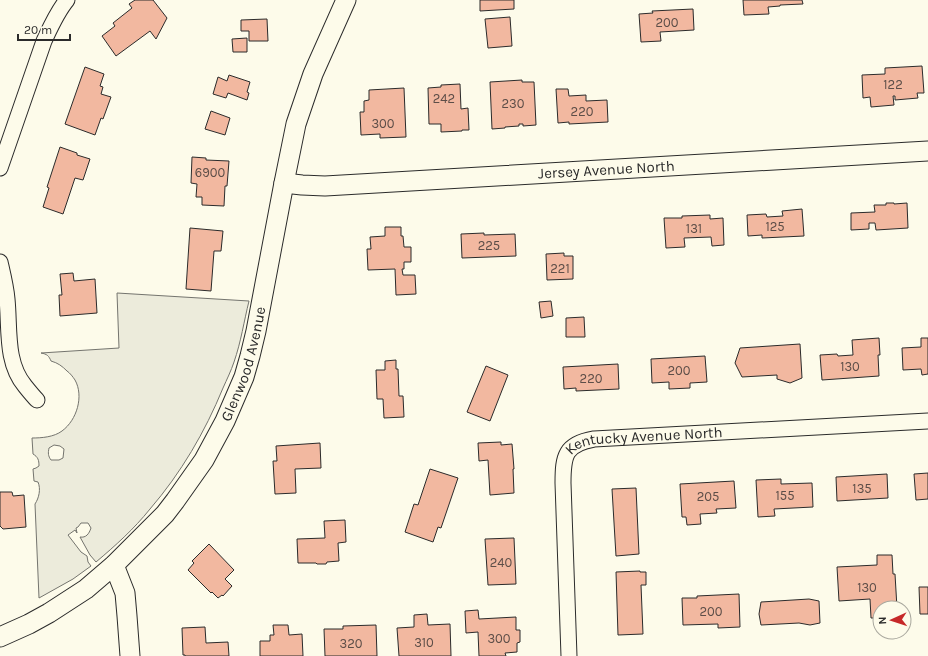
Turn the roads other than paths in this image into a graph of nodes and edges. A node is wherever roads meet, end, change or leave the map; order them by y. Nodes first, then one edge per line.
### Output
1 (67, 0) edge
2 (346, 0) edge
3 (928, 151) edge
4 (0, 168) edge
5 (284, 183) junction
6 (0, 262) edge
7 (37, 400) dead end
8 (928, 421) edge
9 (114, 565) junction
10 (0, 637) edge
11 (130, 656) edge
12 (569, 656) edge

1 - 4 street
2 - 5 street, Glenwood Avenue
3 - 5 street, Jersey Avenue North
5 - 9 street, Glenwood Avenue
6 - 7 street
8 - 12 street, Kentucky Avenue North
9 - 10 street, Glenwood Avenue
9 - 11 street

